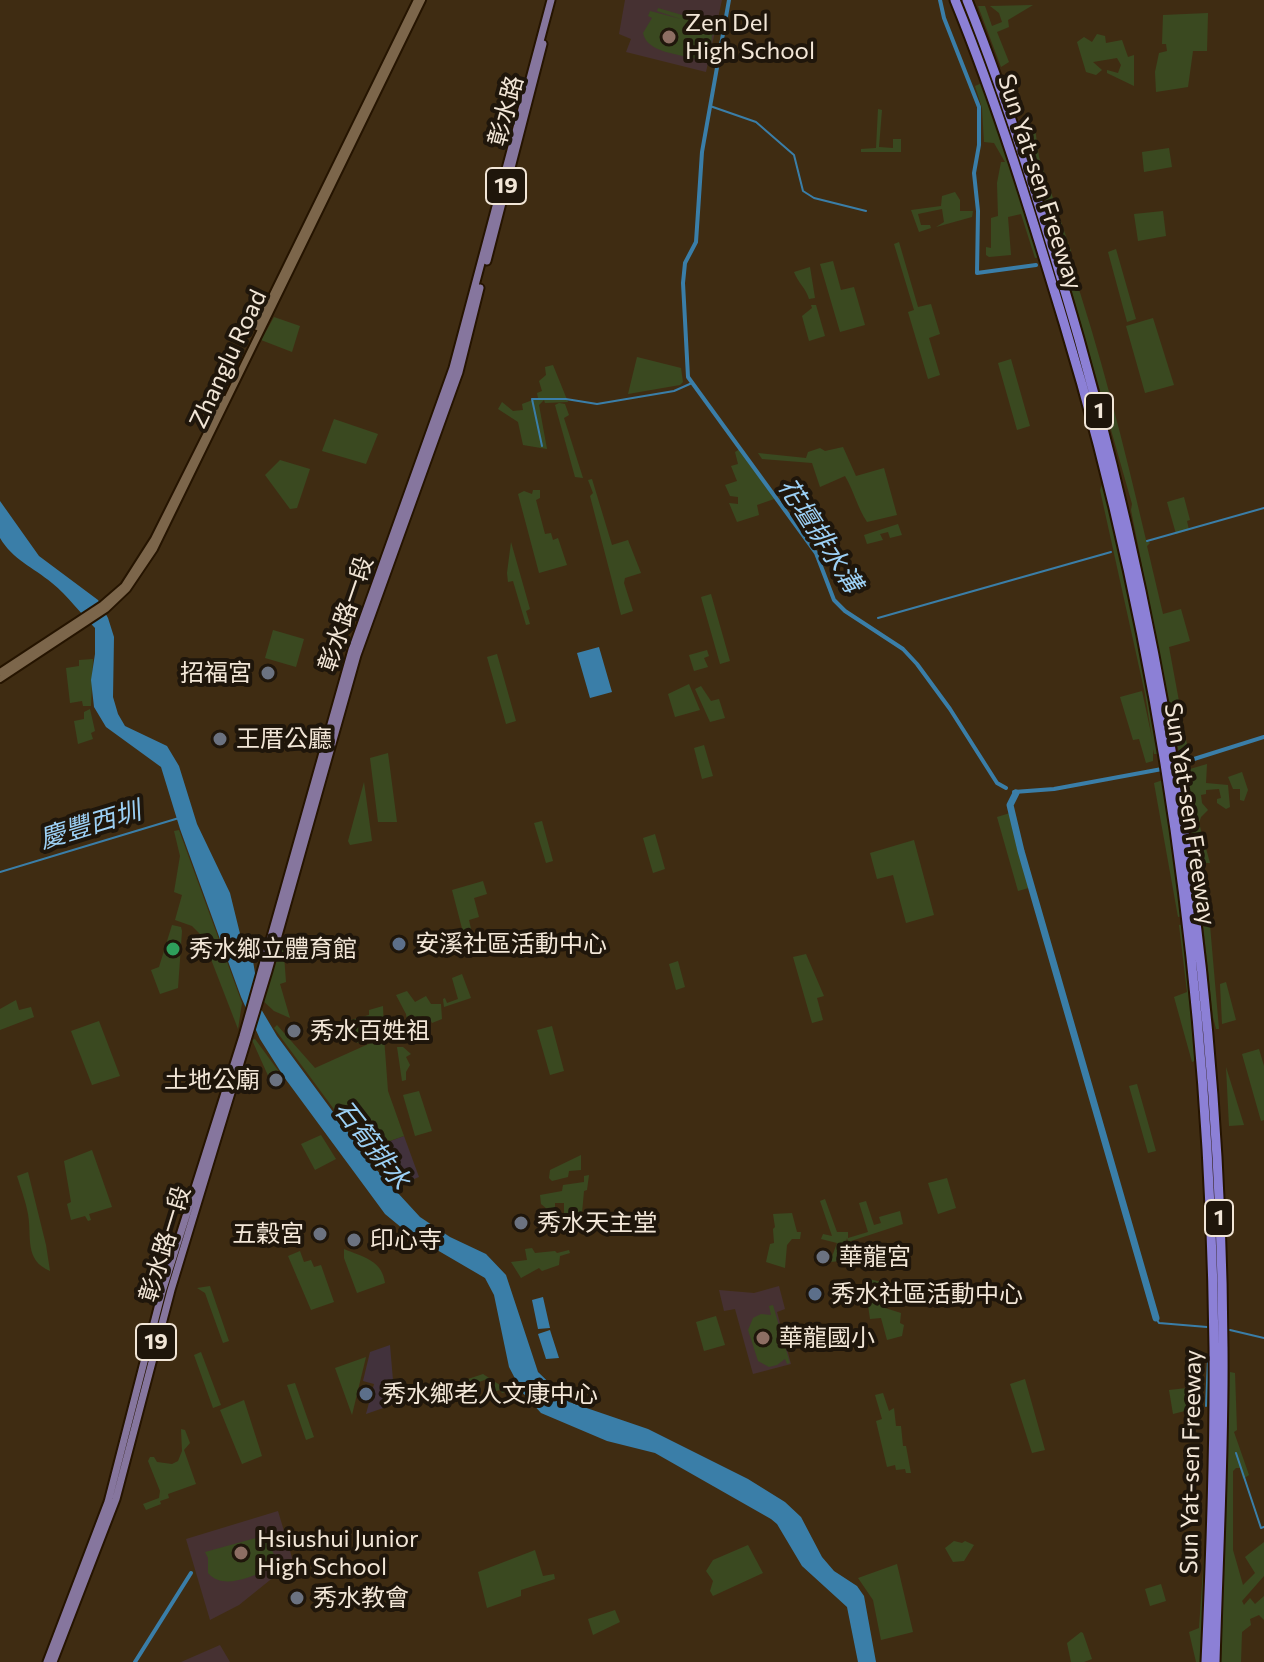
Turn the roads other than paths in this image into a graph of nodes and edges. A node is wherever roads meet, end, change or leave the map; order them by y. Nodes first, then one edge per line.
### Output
1 (420, 0) edge
2 (553, 0) edge
3 (963, 4) edge
4 (456, 370) joint
5 (85, 620) junction
6 (0, 672) edge
7 (0, 679) edge
8 (1170, 777) junction
9 (264, 970) junction
10 (47, 1662) edge
11 (53, 1662) edge
12 (1206, 1662) edge
13 (1215, 1662) edge

1 - 5 main road, Zhanglu Road
2 - 4 main road, 彰水路 / 19
3 - 8 highway, Sun Yat-sen Freeway / 1
4 - 9 main road, 彰水路一段 / 19
5 - 6 main road, Zhanglu Road
5 - 7 main road, Zhanglu Road
8 - 12 highway, Sun Yat-sen Freeway / 1
8 - 13 highway, Sun Yat-sen Freeway / 1
9 - 10 main road, 彰水路一段 / 19
9 - 11 main road, 彰水路一段 / 19

